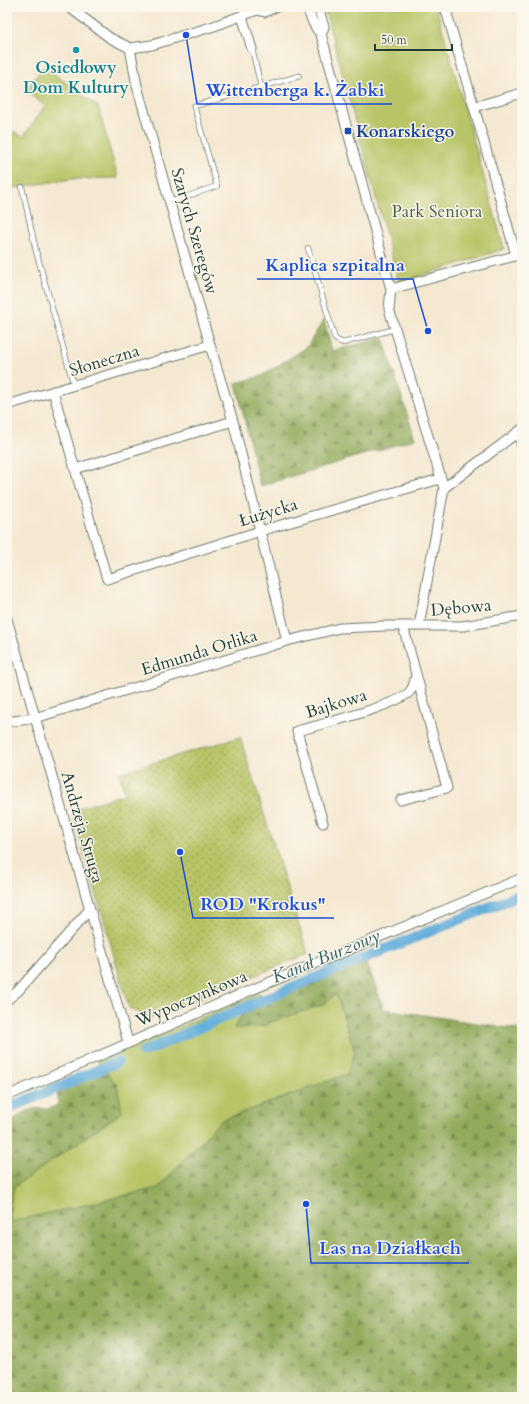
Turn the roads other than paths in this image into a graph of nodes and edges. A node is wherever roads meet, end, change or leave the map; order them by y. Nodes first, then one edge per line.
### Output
1 (69, 7) edge
2 (276, 7) edge
3 (306, 7) edge
4 (318, 7) edge
5 (445, 7) edge
6 (258, 8) edge
7 (242, 16) junction
8 (322, 34) junction
9 (130, 48) junction
10 (252, 49) joint
11 (299, 76) dead end
12 (261, 88) junction
13 (522, 93) edge
14 (474, 107) junction
15 (22, 187) dead end
16 (171, 202) junction
17 (308, 248) dead end
18 (519, 254) edge
19 (391, 289) junction
20 (395, 329) junction
21 (210, 345) junction
22 (74, 386) junction
23 (53, 391) junction
24 (7, 405) edge
25 (234, 421) junction
26 (520, 431) edge
27 (522, 446) edge
28 (75, 469) junction
29 (440, 479) junction
30 (444, 488) junction
31 (260, 531) junction
32 (522, 616) edge
33 (7, 619) edge
34 (403, 626) junction
35 (419, 626) junction
36 (287, 642) junction
37 (416, 675) junction
38 (35, 718) junction
39 (7, 722) edge
40 (401, 800) dead end
41 (323, 823) dead end
42 (522, 878) edge
43 (90, 909) junction
44 (7, 1000) edge
45 (128, 1042) junction
46 (7, 1096) edge

1 - 9 street
2 - 6 street
3 - 8 street
4 - 8 street
5 - 14 street
6 - 7 street
7 - 9 street
7 - 10 street
8 - 19 street
9 - 16 street, Szarych Szeregów
10 - 12 lane
11 - 12 lane
12 - 16 lane
13 - 14 street
14 - 18 street
15 - 22 lane
16 - 21 street, Szarych Szeregów
17 - 20 lane
18 - 19 street
19 - 20 street
20 - 29 street
21 - 22 street, Słoneczna
21 - 25 street, Szarych Szeregów
22 - 23 street, Słoneczna
23 - 24 street, Słoneczna
23 - 28 street
25 - 28 street
25 - 31 street, Szarych Szeregów
26 - 27 street
26 - 30 street
28 - 31 street, Łużycka
29 - 30 street
29 - 31 street, Łużycka
30 - 35 street
31 - 36 street, Szarych Szeregów
32 - 35 street, Dębowa
33 - 38 street, Andrzeja Struga
34 - 35 street, Dębowa
34 - 36 street, Edmunda Orlika
34 - 37 street
36 - 38 street, Edmunda Orlika
37 - 40 street
37 - 41 street, Bajkowa
38 - 39 street, Edmunda Orlika
38 - 43 street, Andrzeja Struga
42 - 45 street, Wypoczynkowa
43 - 44 street
43 - 45 street, Andrzeja Struga
45 - 46 street, Wypoczynkowa

